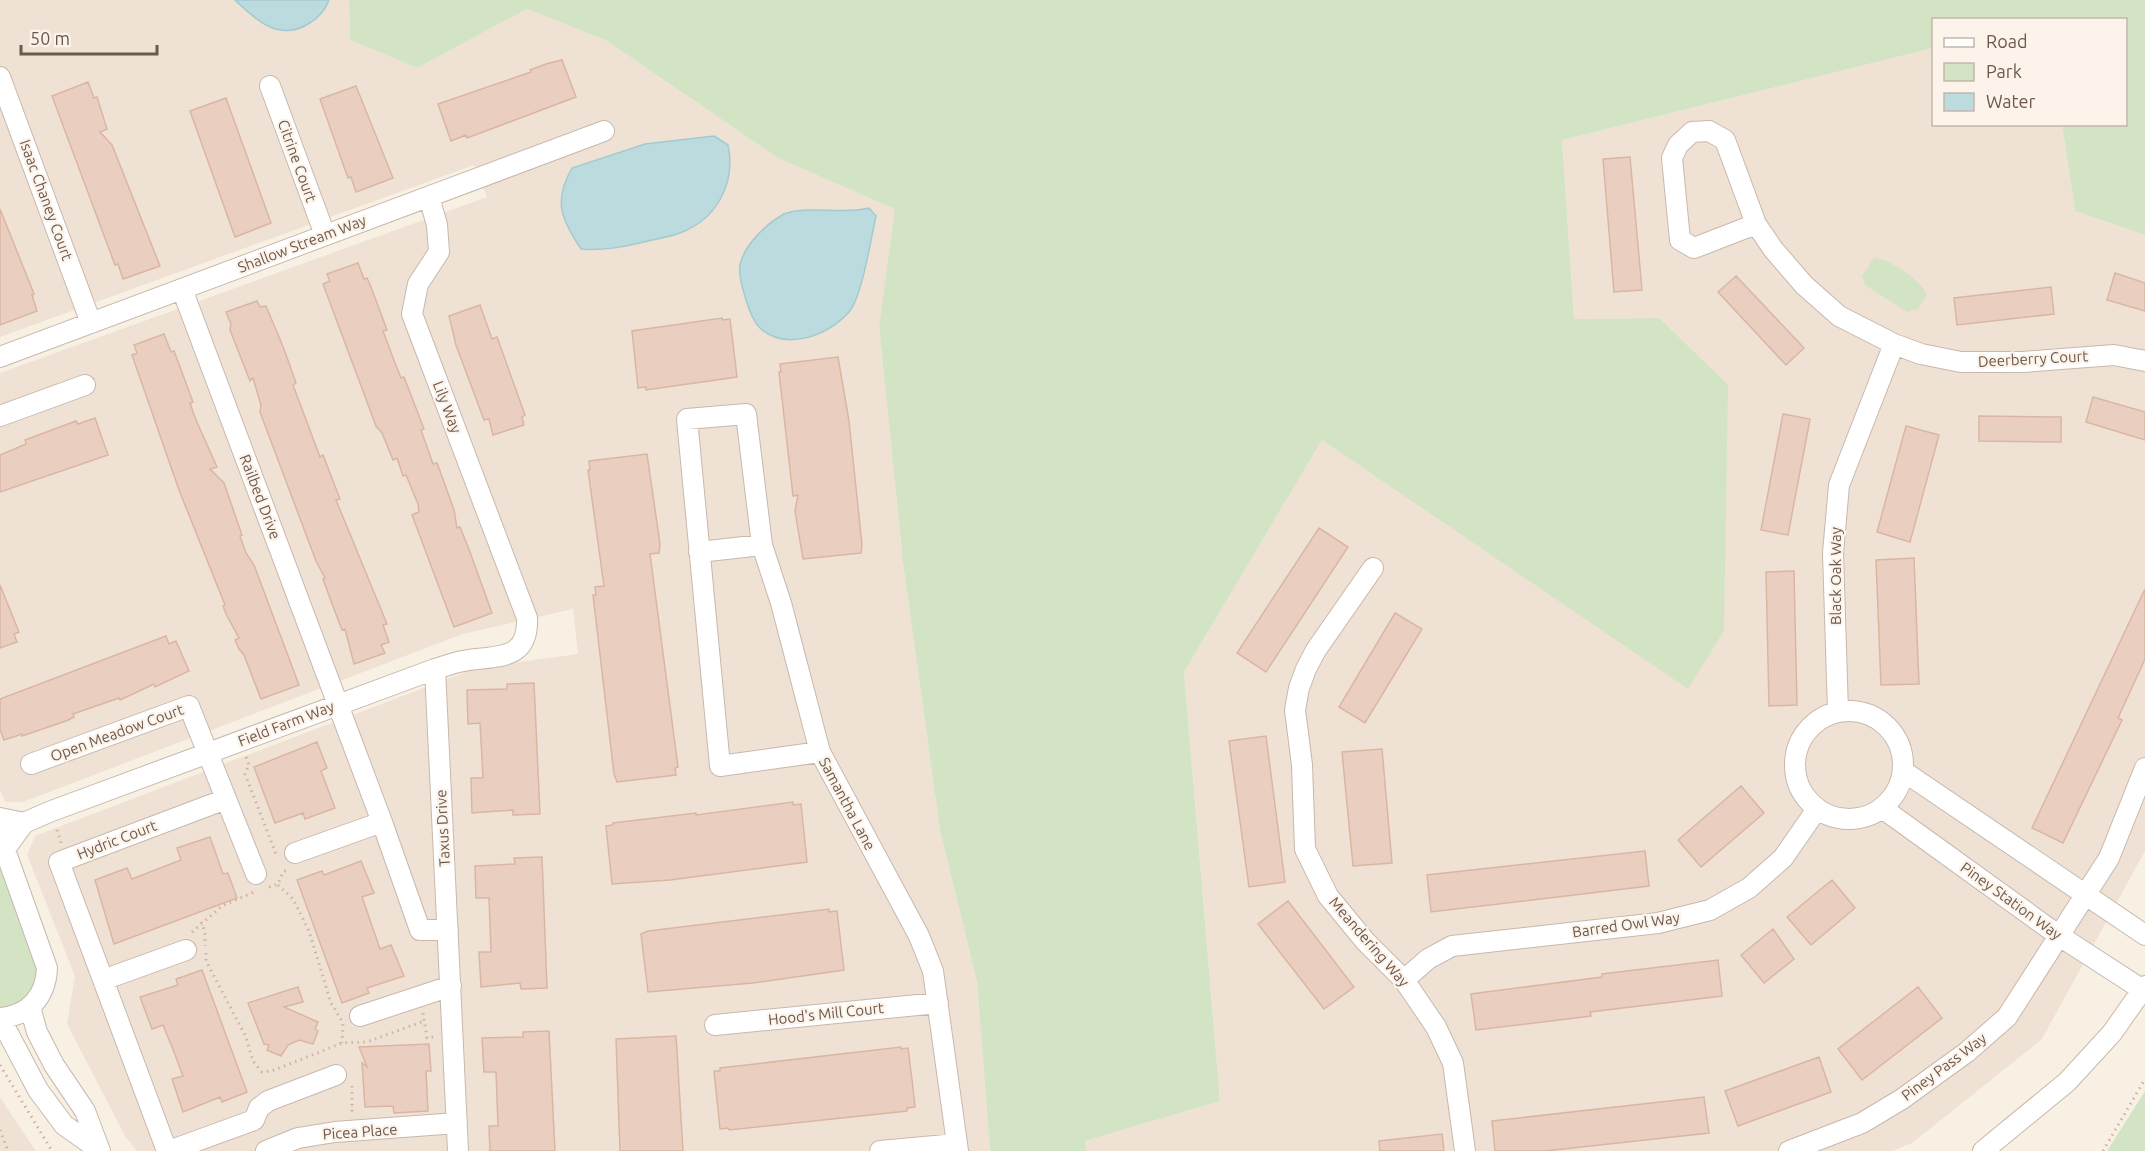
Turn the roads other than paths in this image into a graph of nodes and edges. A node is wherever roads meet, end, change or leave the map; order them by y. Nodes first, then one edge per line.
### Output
1 (0, 77) edge
2 (270, 86) dead end
3 (604, 131) dead end
4 (429, 196) junction
5 (1756, 224) junction
6 (325, 235) junction
7 (182, 289) junction
8 (91, 323) junction
9 (1894, 344) junction
10 (0, 357) edge
11 (2145, 361) edge
12 (85, 385) dead end
13 (0, 416) edge
14 (762, 545) junction
15 (699, 552) junction
16 (1373, 568) dead end
17 (527, 618) joint
18 (435, 669) junction
19 (339, 704) junction
20 (1838, 712) junction
21 (820, 752) junction
22 (209, 753) junction
23 (31, 764) dead end
24 (2145, 768) edge
25 (1903, 771) junction
26 (226, 799) junction
27 (1882, 808) junction
28 (1817, 809) junction
29 (0, 818) edge
30 (382, 822) junction
31 (24, 823) junction
32 (2, 843) edge
33 (295, 853) road end
34 (260, 884) road end
35 (2085, 895) junction
36 (448, 930) junction
37 (2058, 935) junction
38 (2145, 935) edge
39 (186, 950) road end
40 (103, 980) junction
41 (1404, 980) junction
42 (451, 986) junction
43 (2144, 988) edge
44 (938, 1003) junction
45 (30, 1007) junction
46 (360, 1016) dead end
47 (0, 1018) edge
48 (715, 1025) dead end
49 (336, 1075) dead end
50 (254, 1120) junction
51 (457, 1123) junction
52 (370, 1141) edge
53 (957, 1148) edge
54 (99, 1150) edge
55 (268, 1150) edge
56 (168, 1151) edge
57 (458, 1151) edge
58 (880, 1151) edge
59 (1465, 1151) edge
60 (1789, 1151) edge
61 (1983, 1151) edge

1 - 8 street, Isaac Chaney Court
2 - 6 street, Citrine Court
3 - 4 street, Shallow Stream Way
4 - 6 street, Shallow Stream Way
4 - 17 street, Lily Way
5 - 5 street, Deerberry Court
5 - 9 street, Deerberry Court
6 - 7 street, Shallow Stream Way
7 - 8 street, Shallow Stream Way
7 - 19 street, Railbed Drive
8 - 10 street, Shallow Stream Way
9 - 11 street, Deerberry Court
9 - 20 street, Black Oak Way
12 - 13 street
14 - 15 street
14 - 15 street, Samantha Lane
14 - 21 street, Samantha Lane
15 - 21 street
16 - 41 street, Meandering Way
17 - 18 street, Field Farm Way
18 - 19 street, Field Farm Way
18 - 36 street, Taxus Drive
19 - 22 street, Field Farm Way
19 - 30 street, Railbed Drive
20 - 25 street
20 - 28 street
21 - 44 street, Samantha Lane
22 - 23 street, Open Meadow Court
22 - 26 street
22 - 31 street, Field Farm Way
24 - 35 street, Piney Pass Way
25 - 27 street
25 - 35 street
26 - 34 street
26 - 40 street, Hydric Court
27 - 28 street
27 - 37 street, Piney Station Way
28 - 41 street, Barred Owl Way
29 - 31 street
30 - 33 street
30 - 36 street, Railbed Drive
31 - 32 street
32 - 45 street
35 - 37 street, Piney Pass Way
35 - 38 street
36 - 42 street, Taxus Drive
37 - 43 street, Piney Station Way
37 - 60 street, Piney Pass Way
39 - 40 street
40 - 56 street, Hydric Court
41 - 59 street, Meandering Way
42 - 46 street
42 - 51 street, Taxus Drive
43 - 61 street
44 - 48 street, Hood's Mill Court
44 - 53 street, Samantha Lane
45 - 47 street
45 - 54 street
47 - 54 street
49 - 50 street, Hydric Court
50 - 55 street
50 - 56 street, Hydric Court
51 - 52 street, Picea Place
51 - 57 street, Taxus Drive
52 - 55 street, Picea Place
53 - 58 street

